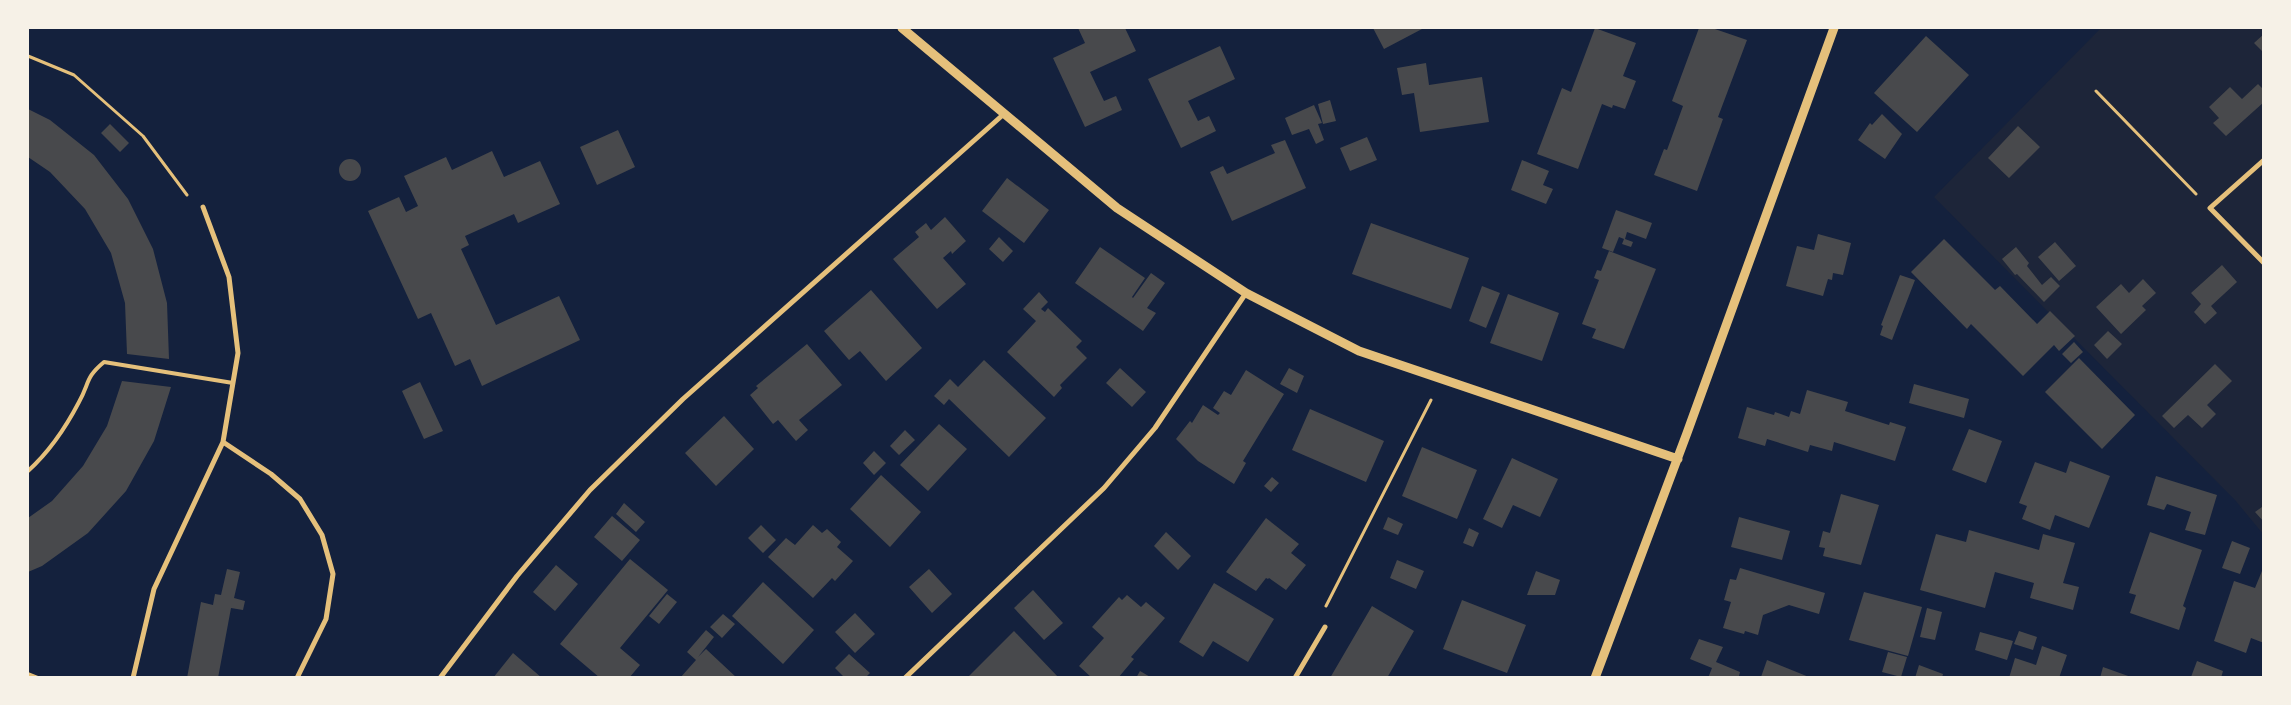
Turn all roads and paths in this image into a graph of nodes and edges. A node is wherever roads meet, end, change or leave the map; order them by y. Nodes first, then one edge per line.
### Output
1 (902, 28) edge
2 (1834, 28) edge
3 (28, 56) edge
4 (2096, 91) dead end
5 (1006, 113) junction
6 (2264, 160) edge
7 (203, 207) joint
8 (2210, 208) junction
9 (2264, 263) edge
10 (1246, 293) junction
11 (1441, 380) junction
12 (233, 383) junction
13 (223, 442) junction
14 (1678, 459) junction
15 (28, 471) edge
16 (1325, 627) joint
17 (28, 674) edge
18 (38, 678) edge
19 (133, 678) edge
20 (297, 678) edge
21 (440, 678) edge
22 (905, 678) edge
23 (1295, 678) edge
24 (1595, 678) edge

1 - 5 street
2 - 14 street
3 - 7 path
4 - 8 path
5 - 10 street
5 - 21 street
6 - 8 street
7 - 12 street
8 - 9 street
10 - 11 street
10 - 22 street
11 - 14 street
11 - 16 path
12 - 13 street
12 - 15 lane
13 - 19 street
13 - 20 street
14 - 24 street
16 - 23 street
17 - 18 lane

